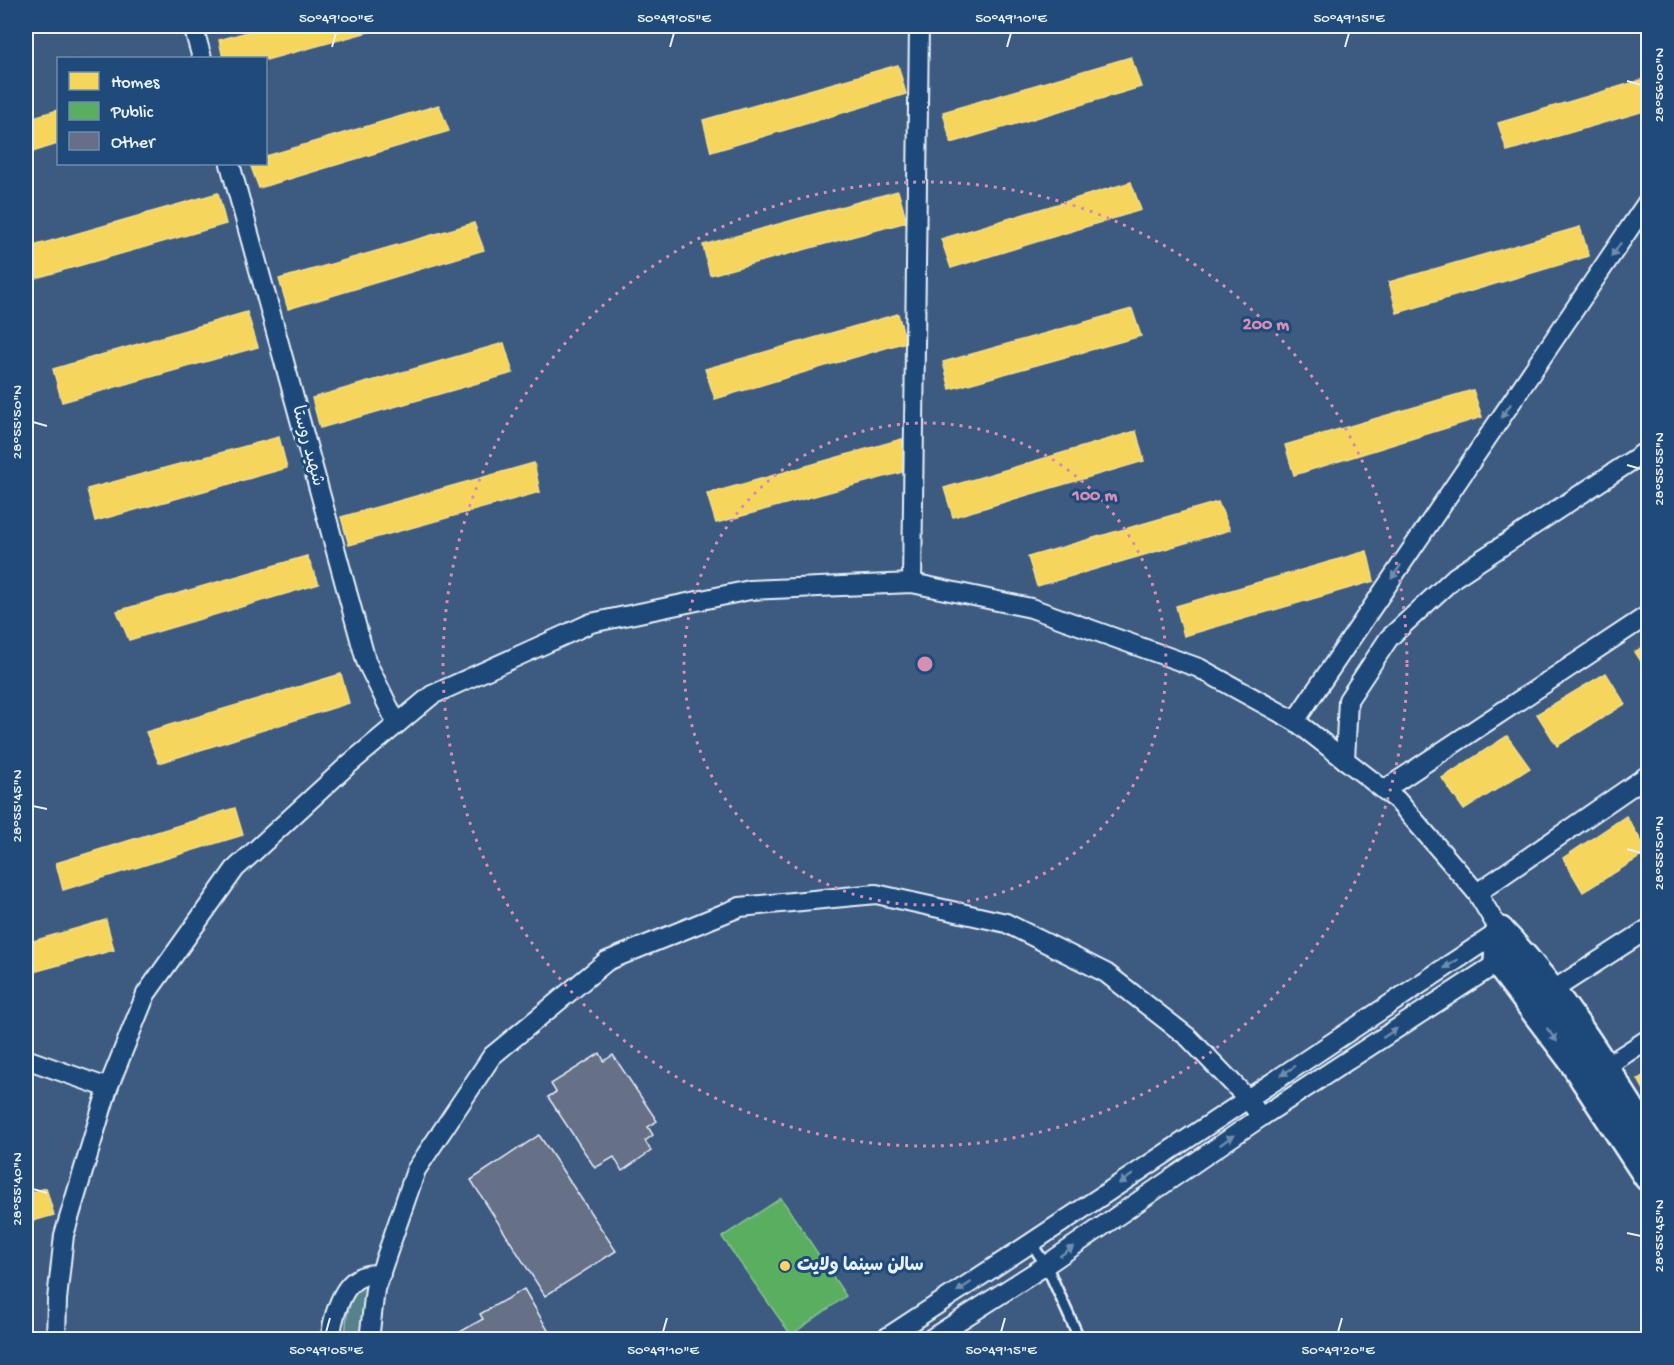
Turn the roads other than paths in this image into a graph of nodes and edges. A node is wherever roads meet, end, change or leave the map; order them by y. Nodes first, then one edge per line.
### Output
1 (193, 26) edge
2 (919, 26) edge
3 (202, 57) edge
4 (230, 165) edge
5 (1648, 201) edge
6 (1648, 450) edge
7 (912, 583) junction
8 (1648, 615) edge
9 (1295, 721) junction
10 (397, 724) junction
11 (1345, 760) junction
12 (1648, 775) edge
13 (1384, 790) junction
14 (1477, 893) junction
15 (1648, 929) edge
16 (1505, 948) junction
17 (1541, 999) junction
18 (1648, 1039) edge
19 (26, 1059) edge
20 (1595, 1073) junction
21 (108, 1088) junction
22 (1247, 1098) junction
23 (1261, 1117) junction
24 (1648, 1137) edge
25 (1648, 1177) edge
26 (1031, 1243) junction
27 (1046, 1265) junction
28 (381, 1274) junction
29 (56, 1340) edge
30 (331, 1340) edge
31 (369, 1340) edge
32 (883, 1340) edge
33 (929, 1340) edge
34 (1080, 1340) edge

1 - 3 street
2 - 7 street
4 - 10 street, شهید روستا
5 -> 9 street
6 - 11 street
7 - 9 street
7 - 10 street
8 - 13 street
9 - 11 street
10 - 21 street
11 - 13 street
12 - 14 street
13 - 14 street
14 - 16 street
15 - 17 street
16 - 17 street
16 -> 22 street
23 -> 16 street
17 - 20 street
18 - 20 street
19 - 21 street
20 - 24 street
20 - 25 street
21 - 29 street
22 - 23 street
22 -> 26 street
22 - 28 street
27 -> 23 street
26 - 27 lane
26 -> 32 street
27 - 33 street
27 - 34 lane
28 - 30 street
28 - 31 street

